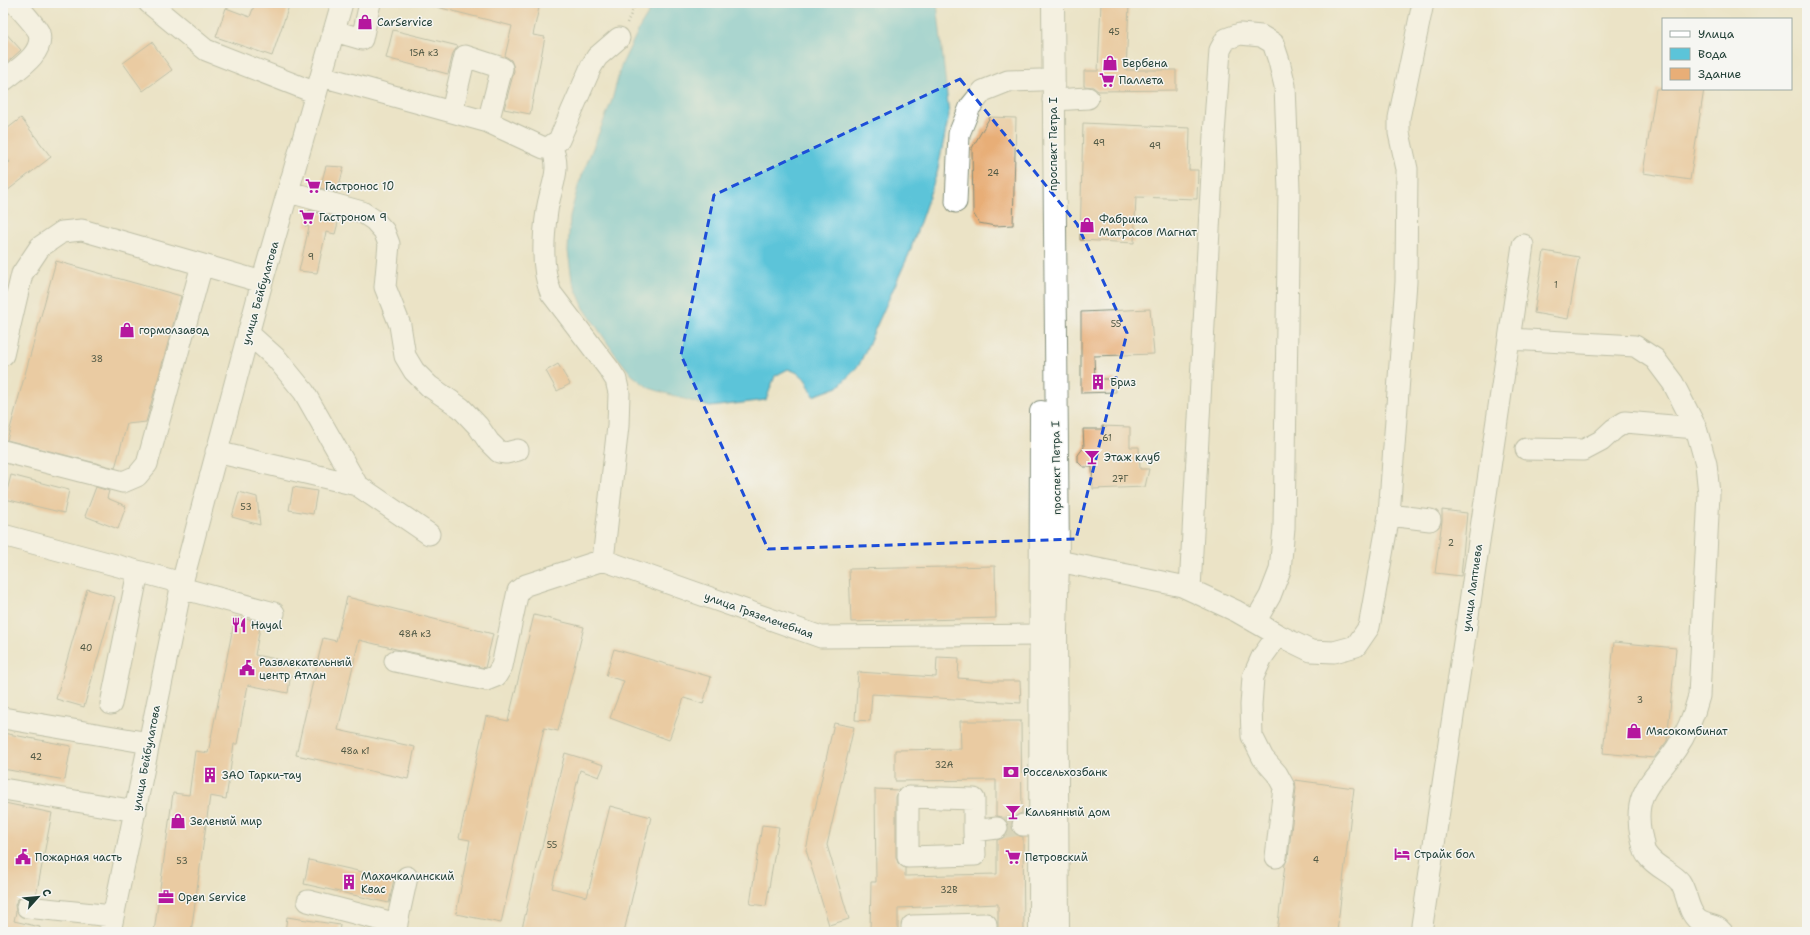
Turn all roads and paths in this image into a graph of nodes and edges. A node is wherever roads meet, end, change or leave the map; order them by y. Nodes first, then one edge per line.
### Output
1 (15, 3) edge
2 (149, 3) edge
3 (342, 3) edge
4 (370, 3) edge
5 (636, 3) edge
6 (1039, 3) edge
7 (1053, 3) edge
8 (1423, 3) edge
9 (334, 32) junction
10 (619, 38) joint
11 (1040, 80) junction
12 (3, 81) edge
13 (319, 85) junction
14 (1088, 98) dead end
15 (1053, 100) junction
16 (452, 111) junction
17 (488, 122) junction
18 (551, 146) junction
19 (289, 192) junction
20 (956, 202) dead end
21 (1523, 245) dead end
22 (202, 265) junction
23 (262, 282) junction
24 (248, 332) junction
25 (1510, 339) junction
26 (3, 355) edge
27 (1696, 428) junction
28 (1526, 449) dead end
29 (518, 450) dead end
30 (3, 451) edge
31 (216, 452) junction
32 (357, 485) junction
33 (1389, 515) junction
34 (1430, 520) dead end
35 (429, 534) dead end
36 (3, 535) edge
37 (603, 560) junction
38 (1058, 561) junction
39 (138, 572) junction
40 (181, 586) junction
41 (1190, 589) junction
42 (274, 614) dead end
43 (1255, 622) junction
44 (1041, 635) junction
45 (1278, 635) junction
46 (395, 661) dead end
47 (111, 704) dead end
48 (3, 718) edge
49 (149, 743) junction
50 (3, 789) edge
51 (136, 811) junction
52 (997, 828) tunnel mouth
53 (974, 831) dead end
54 (1276, 857) dead end
55 (407, 877) dead end
56 (308, 901) dead end
57 (27, 907) dead end
58 (111, 924) edge
59 (396, 928) edge
60 (912, 932) edge
61 (986, 932) edge
62 (1040, 932) edge
63 (1058, 932) edge
64 (1421, 932) edge
65 (1722, 932) edge

1 - 12 street
2 - 13 street
3 - 9 street, улица Бейбулатова
4 - 9 street
5 - 10 path
6 - 11 main road, проспект Петра I
7 - 15 main road, проспект Петра I
8 - 33 street
9 - 13 street, улица Бейбулатова
10 - 18 street
11 - 20 street
11 - 44 main road, проспект Петра I
13 - 16 street
13 - 19 street, улица Бейбулатова
14 - 15 street
15 - 38 main road, проспект Петра I
16 - 17 street
16 - 17 street
17 - 18 street
18 - 37 street
19 - 23 street, улица Бейбулатова
19 - 29 street
21 - 25 street, улица Лаптиева
22 - 23 street
22 - 26 street
22 - 30 street
23 - 24 street, улица Бейбулатова
24 - 31 street, улица Бейбулатова
24 - 32 street
25 - 27 street
25 - 64 street, улица Лаптиева
27 - 28 street
27 - 65 street
31 - 32 street
31 - 40 street, улица Бейбулатова
32 - 35 street
33 - 34 street
33 - 45 street
36 - 39 street
37 - 44 street, улица Грязелечебная
37 - 46 street
38 - 41 street
38 - 63 main road, проспект Петра I
39 - 40 street
39 - 47 street
40 - 42 street
40 - 49 street, улица Бейбулатова
41 - 43 street
41 - 43 street
43 - 45 street
44 - 62 main road, проспект Петра I
45 - 54 street
48 - 49 street
49 - 51 street, улица Бейбулатова
50 - 51 street
51 - 58 street, улица Бейбулатова
52 - 53 street
55 - 59 street
56 - 59 street
57 - 58 street
60 - 61 street

